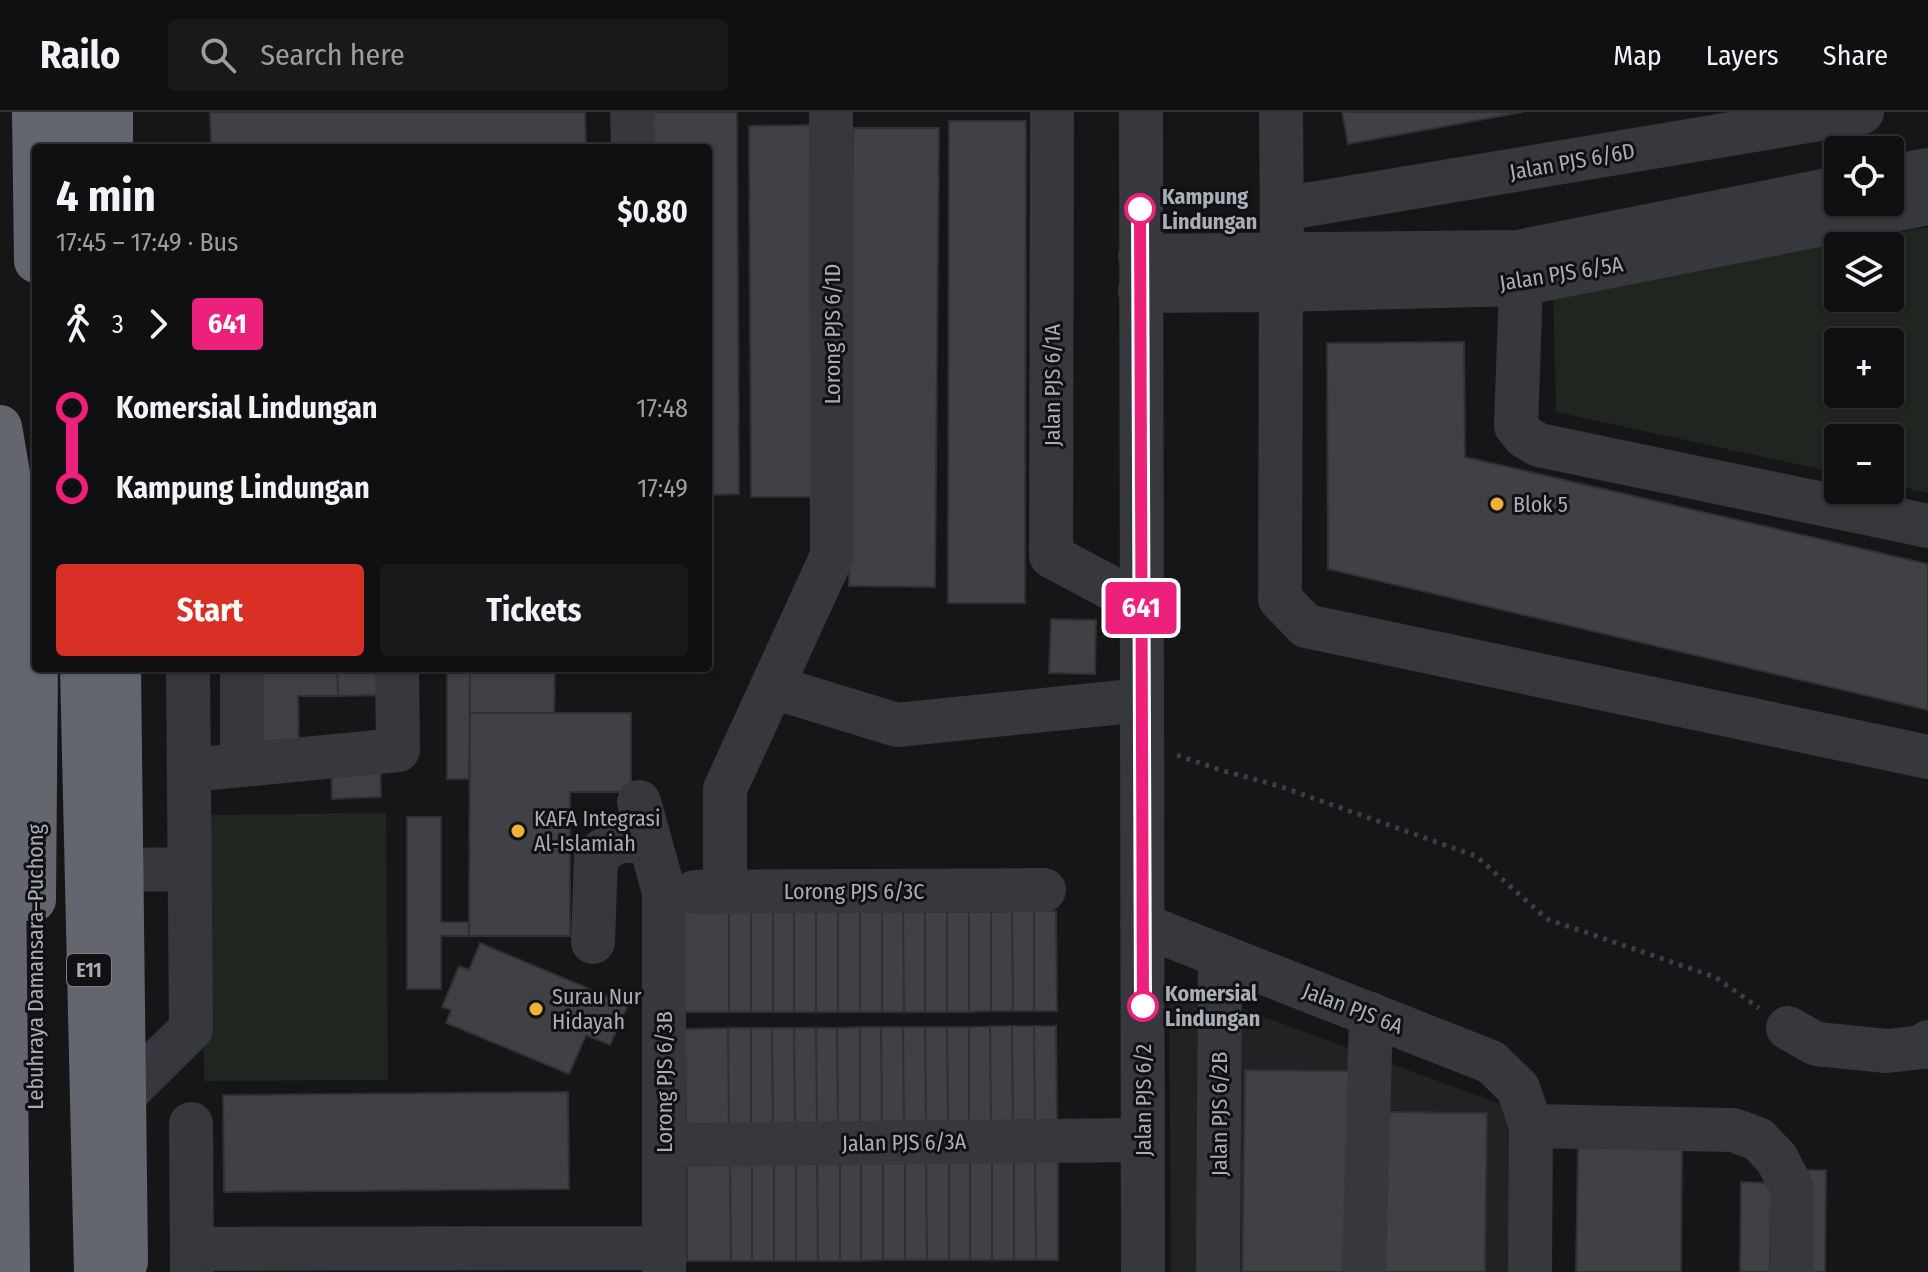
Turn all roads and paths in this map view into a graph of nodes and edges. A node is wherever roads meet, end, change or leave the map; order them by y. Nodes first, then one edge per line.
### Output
1 (34, 112) edge
2 (76, 112) edge
3 (111, 112) edge
4 (632, 112) edge
5 (831, 112) edge
6 (1052, 112) edge
7 (1141, 112) edge
8 (1281, 112) edge
9 (1862, 112) edge
10 (34, 144) edge
11 (77, 144) edge
12 (111, 144) edge
13 (633, 144) edge
14 (1928, 170) edge
15 (1904, 174) edge
16 (1824, 192) edge
17 (1928, 203) edge
18 (1282, 209) junction
19 (1520, 268) junction
20 (1282, 272) junction
21 (1140, 274) junction
22 (0, 427) edge
23 (0, 485) edge
24 (1928, 526) edge
25 (1141, 604) junction
26 (32, 612) edge
27 (36, 672) edge
28 (82, 672) edge
29 (119, 672) edge
30 (188, 672) edge
31 (242, 672) edge
32 (397, 672) edge
33 (773, 687) junction
34 (1142, 700) junction
35 (1142, 743) junction
36 (1928, 757) edge
37 (242, 765) junction
38 (189, 770) junction
39 (190, 869) junction
40 (122, 870) junction
41 (1044, 890) dead end
42 (725, 891) junction
43 (664, 892) junction
44 (1142, 925) junction
45 (593, 942) dead end
46 (1220, 956) junction
47 (1371, 1014) junction
48 (1788, 1028) joint
49 (1928, 1042) edge
50 (124, 1095) junction
51 (191, 1124) dead end
52 (1531, 1126) junction
53 (1143, 1140) junction
54 (664, 1145) junction
55 (192, 1260) edge
56 (664, 1260) edge
57 (8, 1272) edge
58 (38, 1272) edge
59 (96, 1272) edge
60 (126, 1272) edge
61 (1143, 1272) edge
62 (1218, 1272) edge
63 (1364, 1272) edge
64 (1530, 1272) edge
65 (1792, 1272) edge

1 - 10 highway
2 - 11 highway
3 - 12 highway
4 - 13 street
5 - 33 street, Lorong PJS 6/1D
6 - 25 street, Jalan PJS 6/1A
7 - 21 street, Jalan PJS 6/2
8 - 18 street
9 - 18 street, Jalan PJS 6/6D
14 - 15 street
16 - 19 street, Jalan PJS 6/5A
17 - 19 street, Jalan PJS 6/5A
18 - 20 street
19 - 20 street, Jalan PJS 6/5A
19 - 24 street
20 - 21 street, Jalan PJS 6/5A
20 - 36 street
21 - 25 street, Jalan PJS 6/2
22 - 26 highway
23 - 57 highway
25 - 34 street, Jalan PJS 6/2
27 - 58 highway, Lebuhraya Damansara–Puchong / E11
28 - 59 highway, E11
29 - 40 highway
30 - 38 street
31 - 37 street
32 - 37 street
33 - 34 street
33 - 42 street
34 - 35 street, Jalan PJS 6/2
35 - 44 street, Jalan PJS 6/2
35 - 48 path
37 - 38 street
38 - 39 street
39 - 40 street
39 - 50 street
40 - 50 highway
41 - 42 street, Lorong PJS 6/3C
42 - 43 street, Lorong PJS 6/3C
43 - 45 street, Lorong PJS 6/3B
43 - 54 street, Lorong PJS 6/3B
44 - 46 street, Jalan PJS 6A
44 - 53 street, Jalan PJS 6/2
46 - 47 street, Jalan PJS 6A
46 - 62 street, Jalan PJS 6/2B
47 - 52 street, Jalan PJS 6A
47 - 63 street
48 - 49 street
50 - 60 highway
51 - 55 street
52 - 64 street, Jalan PJS 6A
52 - 65 street
53 - 54 street, Jalan PJS 6/3A
53 - 61 street, Jalan PJS 6/2
54 - 56 street, Lorong PJS 6/3B
55 - 56 street

